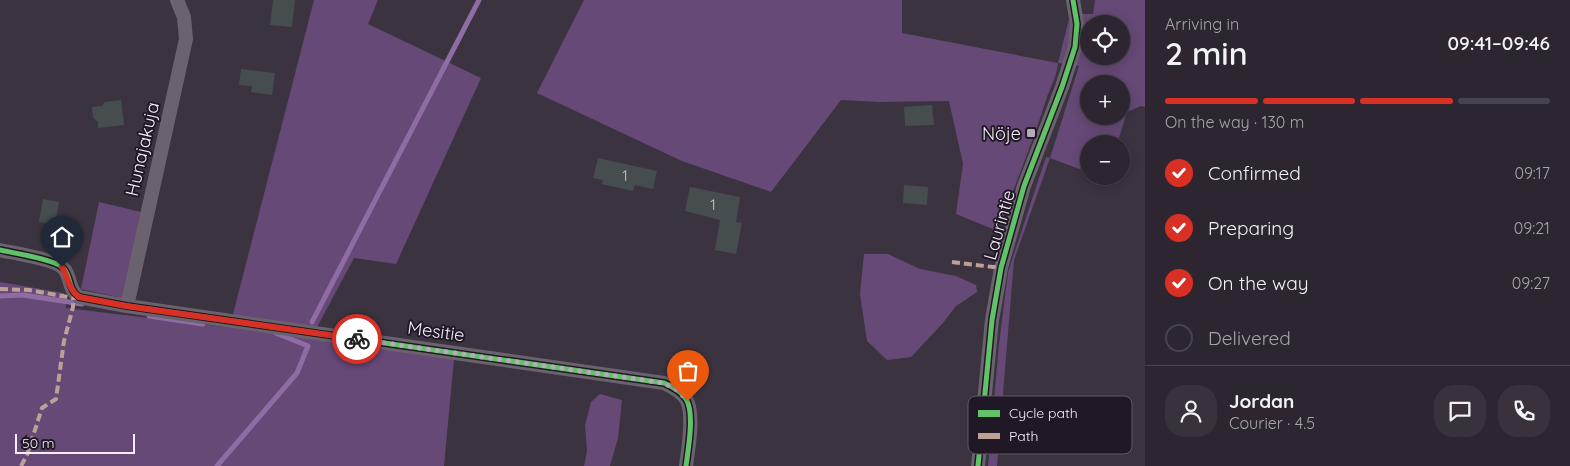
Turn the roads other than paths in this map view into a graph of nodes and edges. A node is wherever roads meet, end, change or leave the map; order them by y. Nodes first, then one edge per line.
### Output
1 (177, 0) edge
2 (1073, 0) edge
3 (0, 250) edge
4 (126, 306) junction
5 (985, 396) edge
6 (686, 466) edge

1 - 4 street, Hunajakuja
2 - 5 street, Laurintie
3 - 4 street, Mesitie
4 - 6 street, Mesitie

